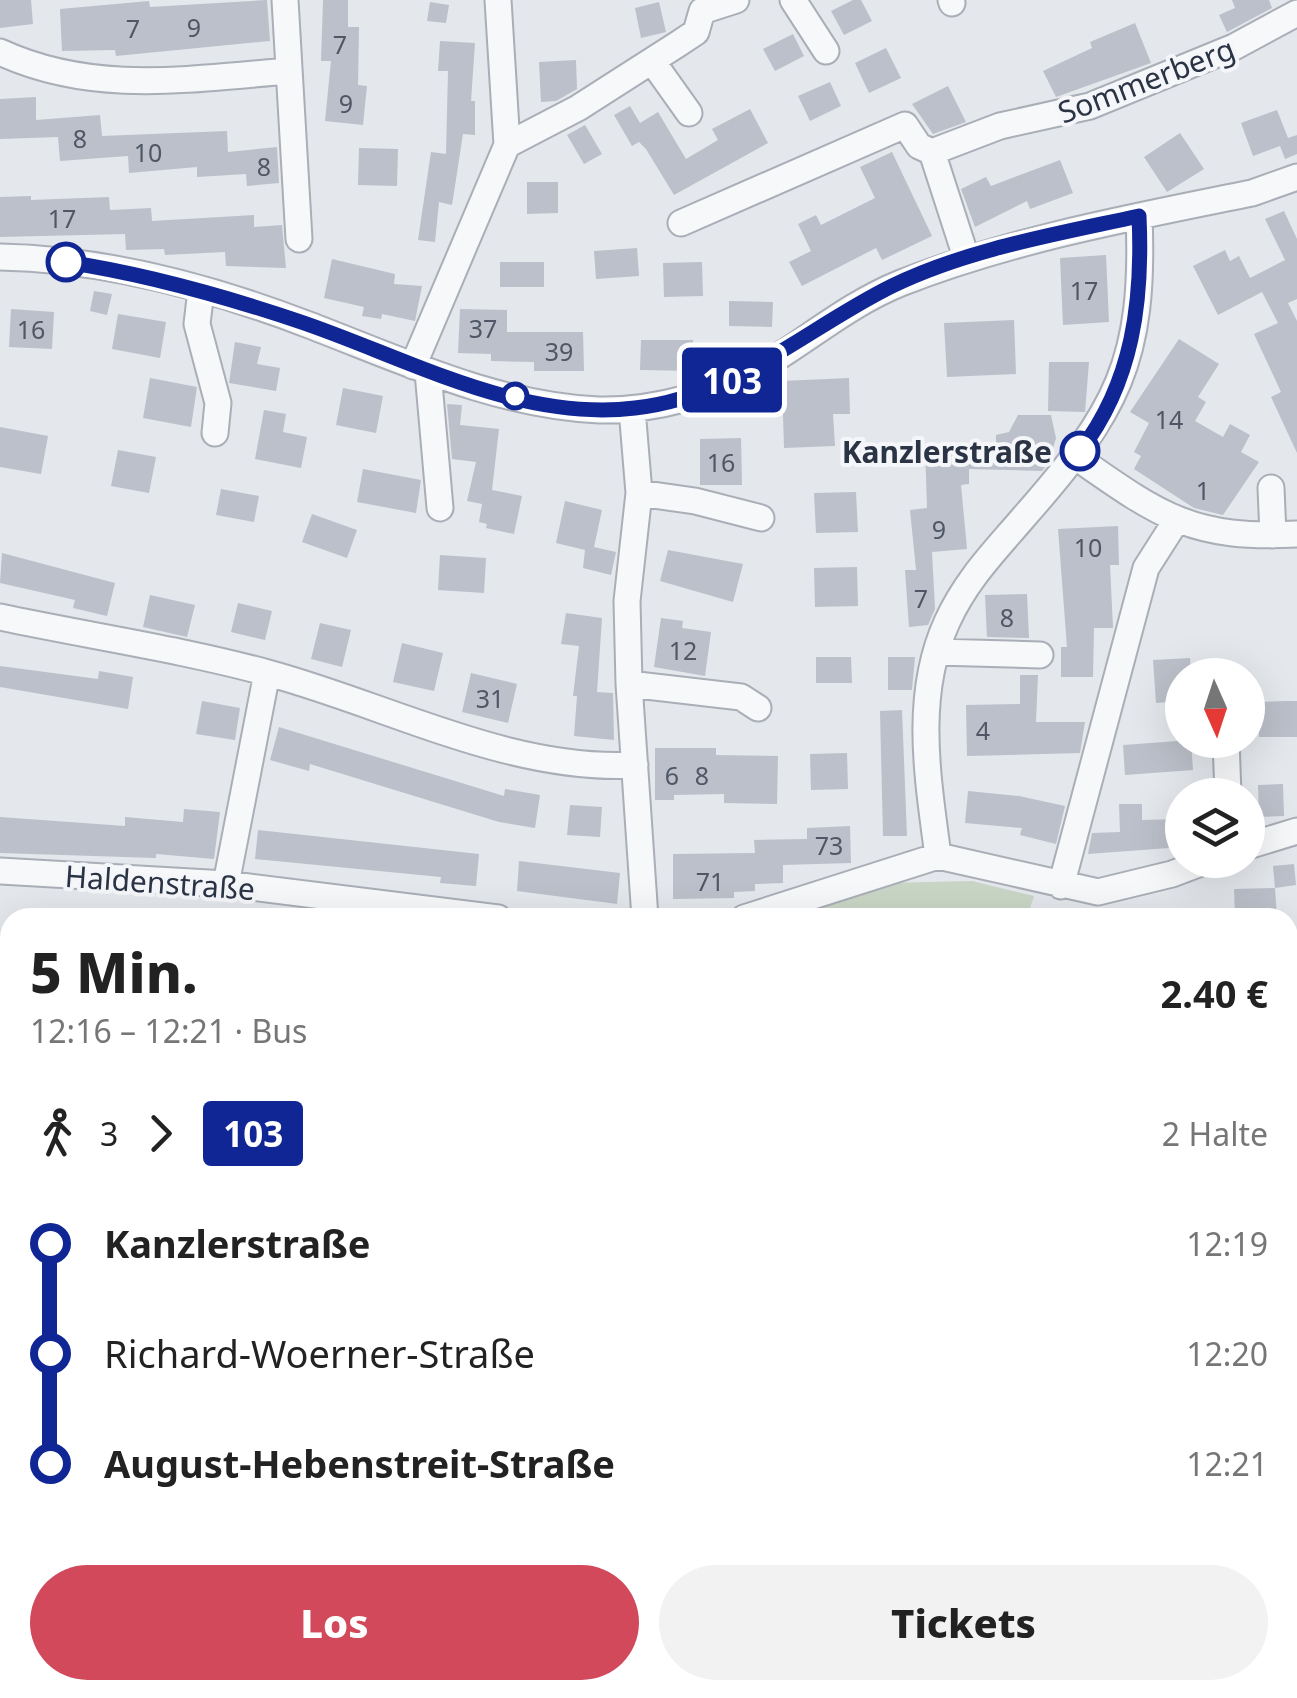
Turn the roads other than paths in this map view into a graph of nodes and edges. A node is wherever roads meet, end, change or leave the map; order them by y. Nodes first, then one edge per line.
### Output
1 (285, 0) edge
2 (498, 0) edge
3 (736, 0) edge
4 (793, 0) edge
5 (1292, 0) edge
6 (700, 6) edge
7 (1297, 12) edge
8 (826, 51) dead end
9 (0, 52) edge
10 (652, 61) junction
11 (289, 71) junction
12 (689, 113) dead end
13 (507, 144) junction
14 (932, 152) junction
15 (1297, 177) edge
16 (1139, 216) junction
17 (681, 223) dead end
18 (300, 238) dead end
19 (0, 257) edge
20 (966, 258) junction
21 (201, 290) junction
22 (420, 369) junction
23 (632, 409) junction
24 (215, 433) dead end
25 (1076, 457) junction
26 (1271, 488) dead end
27 (639, 493) junction
28 (440, 508) dead end
29 (762, 518) dead end
30 (1176, 521) junction
31 (1285, 534) edge
32 (0, 616) edge
33 (936, 652) junction
34 (1040, 654) dead end
35 (266, 673) junction
36 (629, 684) junction
37 (758, 708) dead end
38 (635, 765) junction
39 (1297, 830) edge
40 (1265, 840) edge
41 (938, 856) junction
42 (0, 871) edge
43 (1165, 876) edge
44 (226, 884) junction
45 (1061, 886) junction
46 (418, 908) edge
47 (644, 908) edge
48 (775, 908) edge

1 - 11 street
2 - 13 street
3 - 6 street
4 - 8 street
5 - 7 street, Sommerberg
6 - 10 street
7 - 14 street, Sommerberg
9 - 11 street
10 - 12 street
10 - 13 street
11 - 18 street
13 - 22 street
14 - 17 street
14 - 20 street
15 - 16 street
16 - 20 street
16 - 25 street
19 - 21 street
20 - 23 street
21 - 22 street
21 - 24 street
22 - 23 street
22 - 28 street
23 - 27 street
25 - 30 street
25 - 33 street
26 - 31 street
27 - 29 street
27 - 36 street
30 - 31 street
30 - 45 street
32 - 35 street
33 - 34 street
33 - 41 street
35 - 38 street
35 - 44 street
36 - 37 street
36 - 38 street
38 - 47 street
39 - 40 street
41 - 45 street
41 - 48 street
42 - 44 street, Haldenstraße
43 - 45 street
44 - 46 street, Haldenstraße

